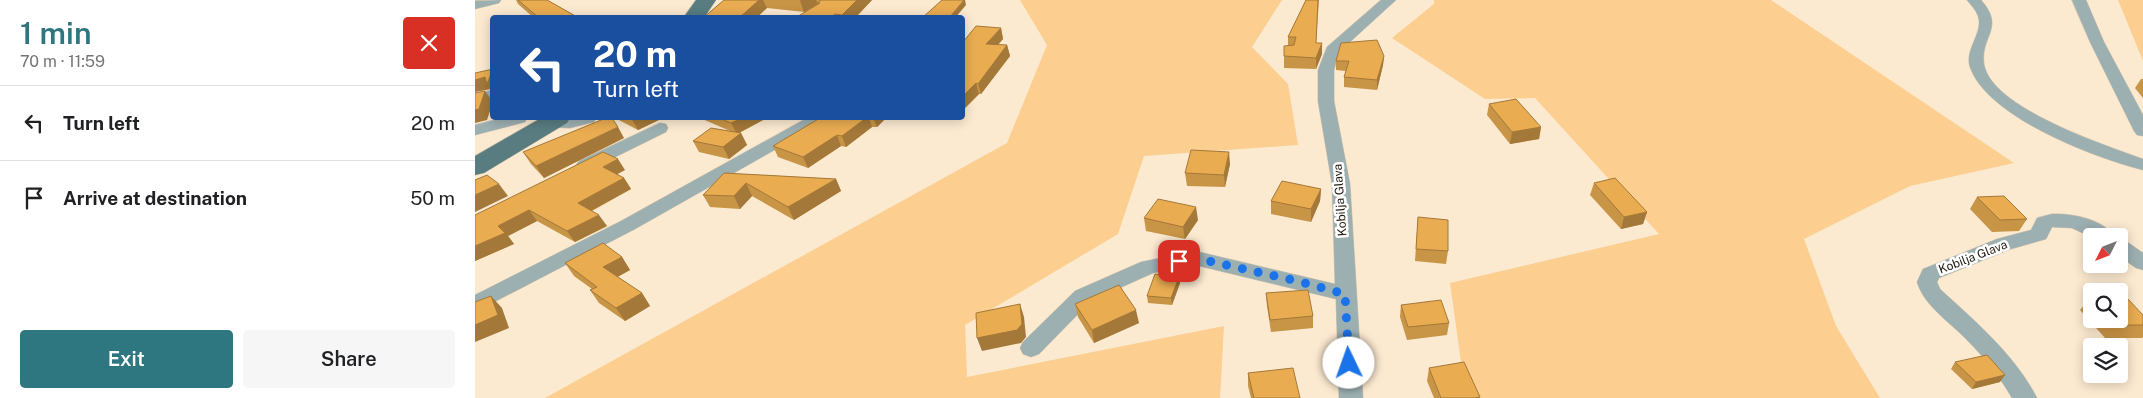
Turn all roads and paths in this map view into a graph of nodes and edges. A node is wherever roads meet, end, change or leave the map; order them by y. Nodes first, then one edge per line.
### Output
1 (494, 0) edge
2 (706, 0) edge
3 (1389, 0) edge
4 (1974, 0) edge
5 (2079, 0) edge
6 (475, 5) edge
7 (695, 15) edge
8 (490, 96) edge
9 (475, 99) edge
10 (512, 120) edge
11 (555, 120) edge
12 (581, 120) edge
13 (814, 120) edge
14 (660, 128) dead end
15 (475, 130) edge
16 (2143, 131) edge
17 (2143, 165) edge
18 (475, 167) edge
19 (566, 175) edge
20 (2089, 228) edge
21 (2128, 252) edge
22 (2143, 263) edge
23 (1345, 294) junction
24 (475, 304) edge
25 (1031, 348) dead end
26 (1351, 398) edge
27 (2025, 398) edge

1 - 6 street
2 - 7 main road
3 - 23 street, Kobilja Glava
4 - 17 street
5 - 16 street
8 - 9 street
10 - 15 street
11 - 12 street
11 - 18 main road
13 - 24 street
14 - 19 street
20 - 27 street, Kobilja Glava
21 - 22 street
23 - 25 street
23 - 26 street, Kobilja Glava

